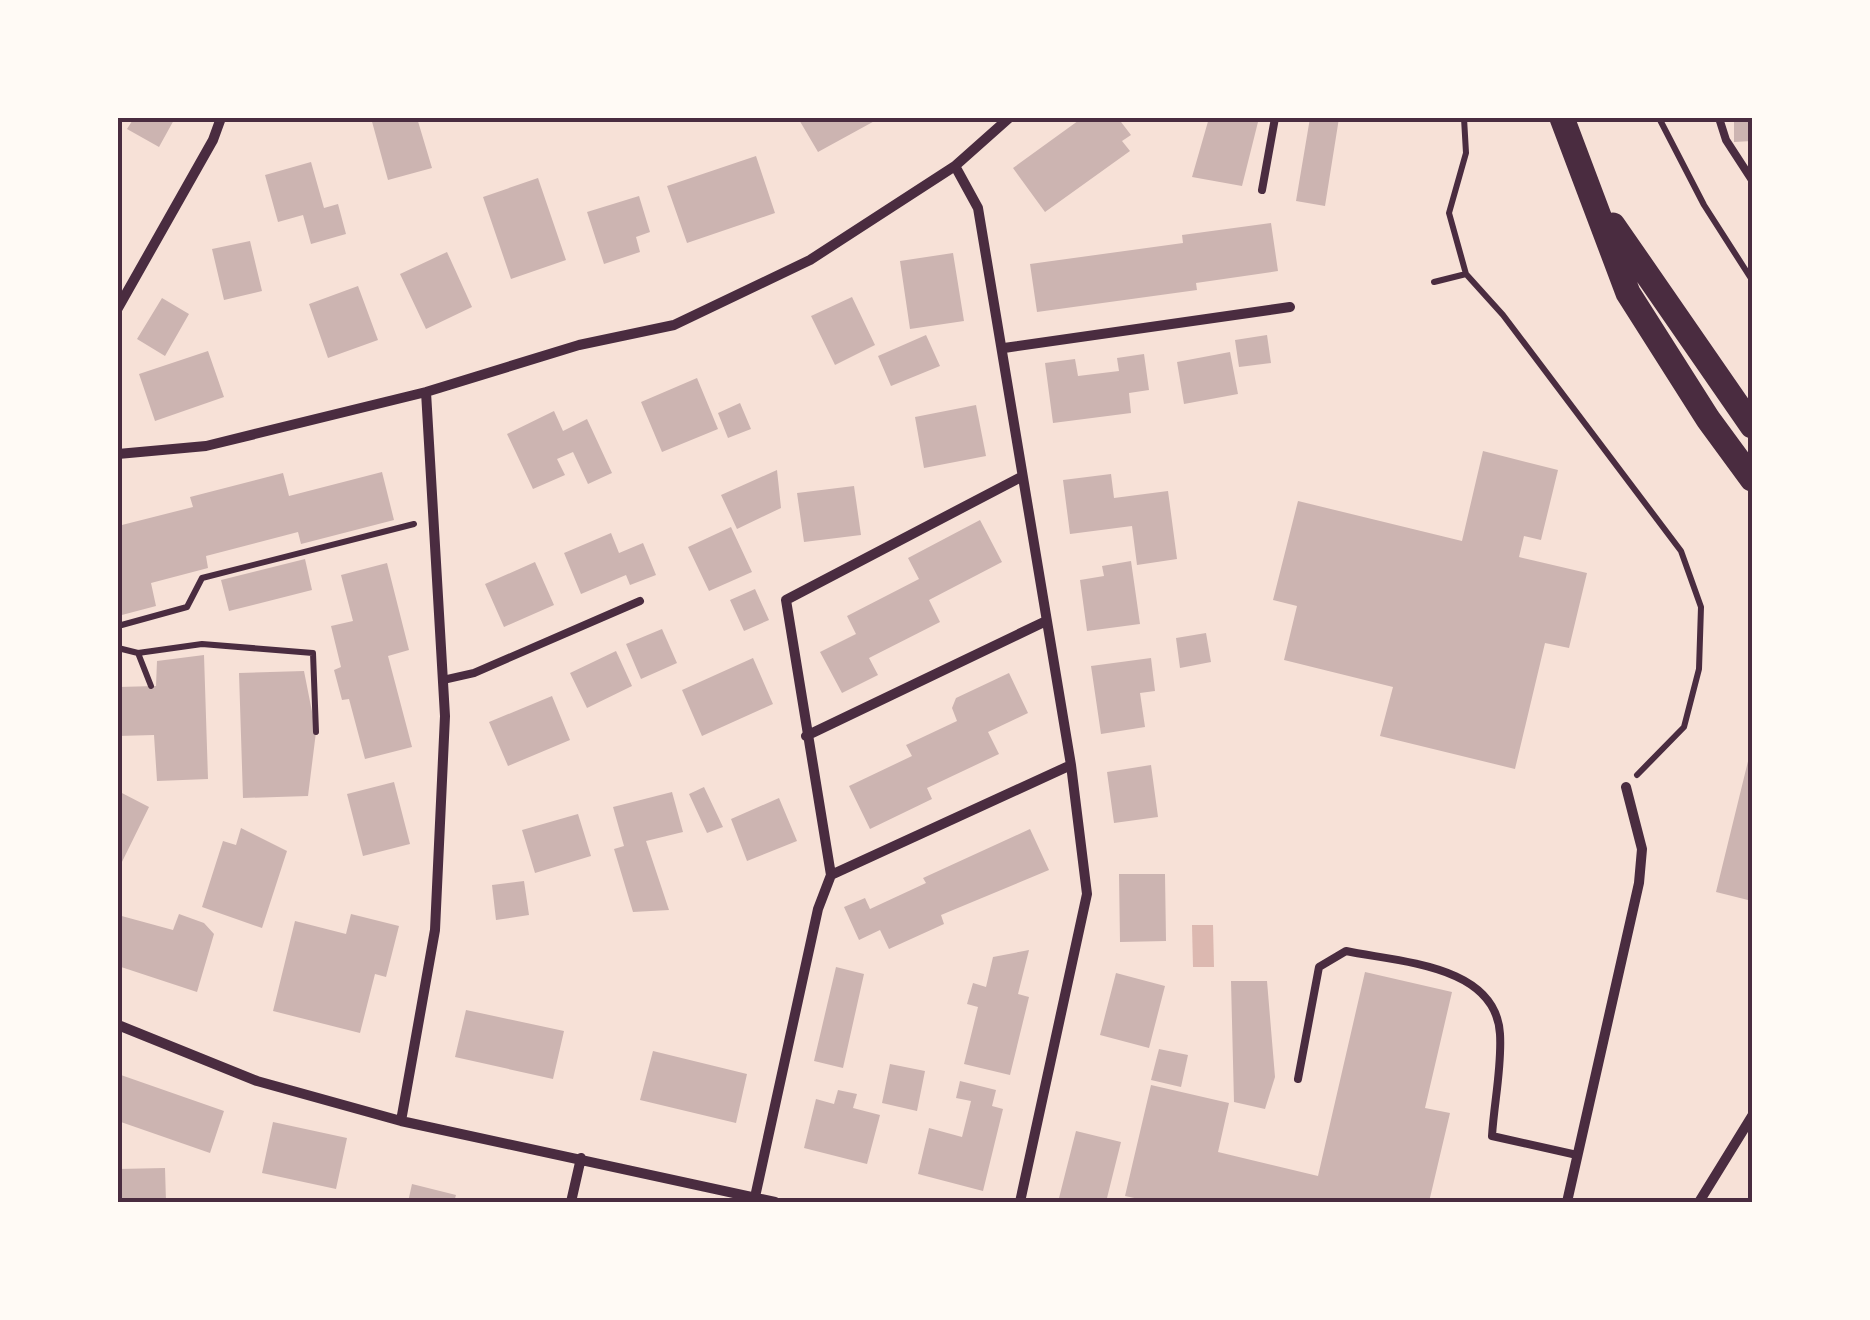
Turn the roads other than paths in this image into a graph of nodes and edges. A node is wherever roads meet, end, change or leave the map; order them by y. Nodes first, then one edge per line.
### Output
1 (221, 118) edge
2 (1009, 118) edge
3 (1276, 118) edge
4 (1562, 118) edge
5 (1719, 118) edge
6 (955, 166) junction
7 (1752, 180) edge
8 (1262, 190) dead end
9 (1595, 196) junction
10 (1290, 307) dead end
11 (118, 308) edge
12 (1004, 348) junction
13 (426, 392) junction
14 (1752, 426) edge
15 (118, 454) edge
16 (1021, 477) junction
17 (1752, 479) edge
18 (640, 601) dead end
19 (1044, 622) junction
20 (443, 680) junction
21 (806, 736) junction
22 (1071, 765) junction
23 (1626, 787) road end
24 (831, 875) junction
25 (118, 1024) edge
26 (1298, 1079) dead end
27 (1752, 1116) edge
28 (400, 1121) junction
29 (1577, 1155) junction
30 (581, 1158) junction
31 (754, 1197) junction
32 (570, 1202) edge
33 (775, 1202) edge
34 (1020, 1202) edge
35 (1567, 1202) edge
36 (1699, 1202) edge

1 - 11 street
2 - 6 street
3 - 8 lane
4 - 9 main road
5 - 7 lane
6 - 12 street
6 - 13 street
9 - 14 main road
9 - 17 main road
10 - 12 street
12 - 16 street
13 - 15 street
13 - 20 street
16 - 19 street
16 - 21 street
18 - 20 lane
19 - 21 street
19 - 22 street
20 - 28 street
21 - 24 street
22 - 24 street
22 - 34 street
23 - 29 street
24 - 31 street
25 - 28 street
26 - 29 lane
27 - 36 street
28 - 30 street
29 - 35 street
30 - 31 street
30 - 32 street
31 - 33 street

